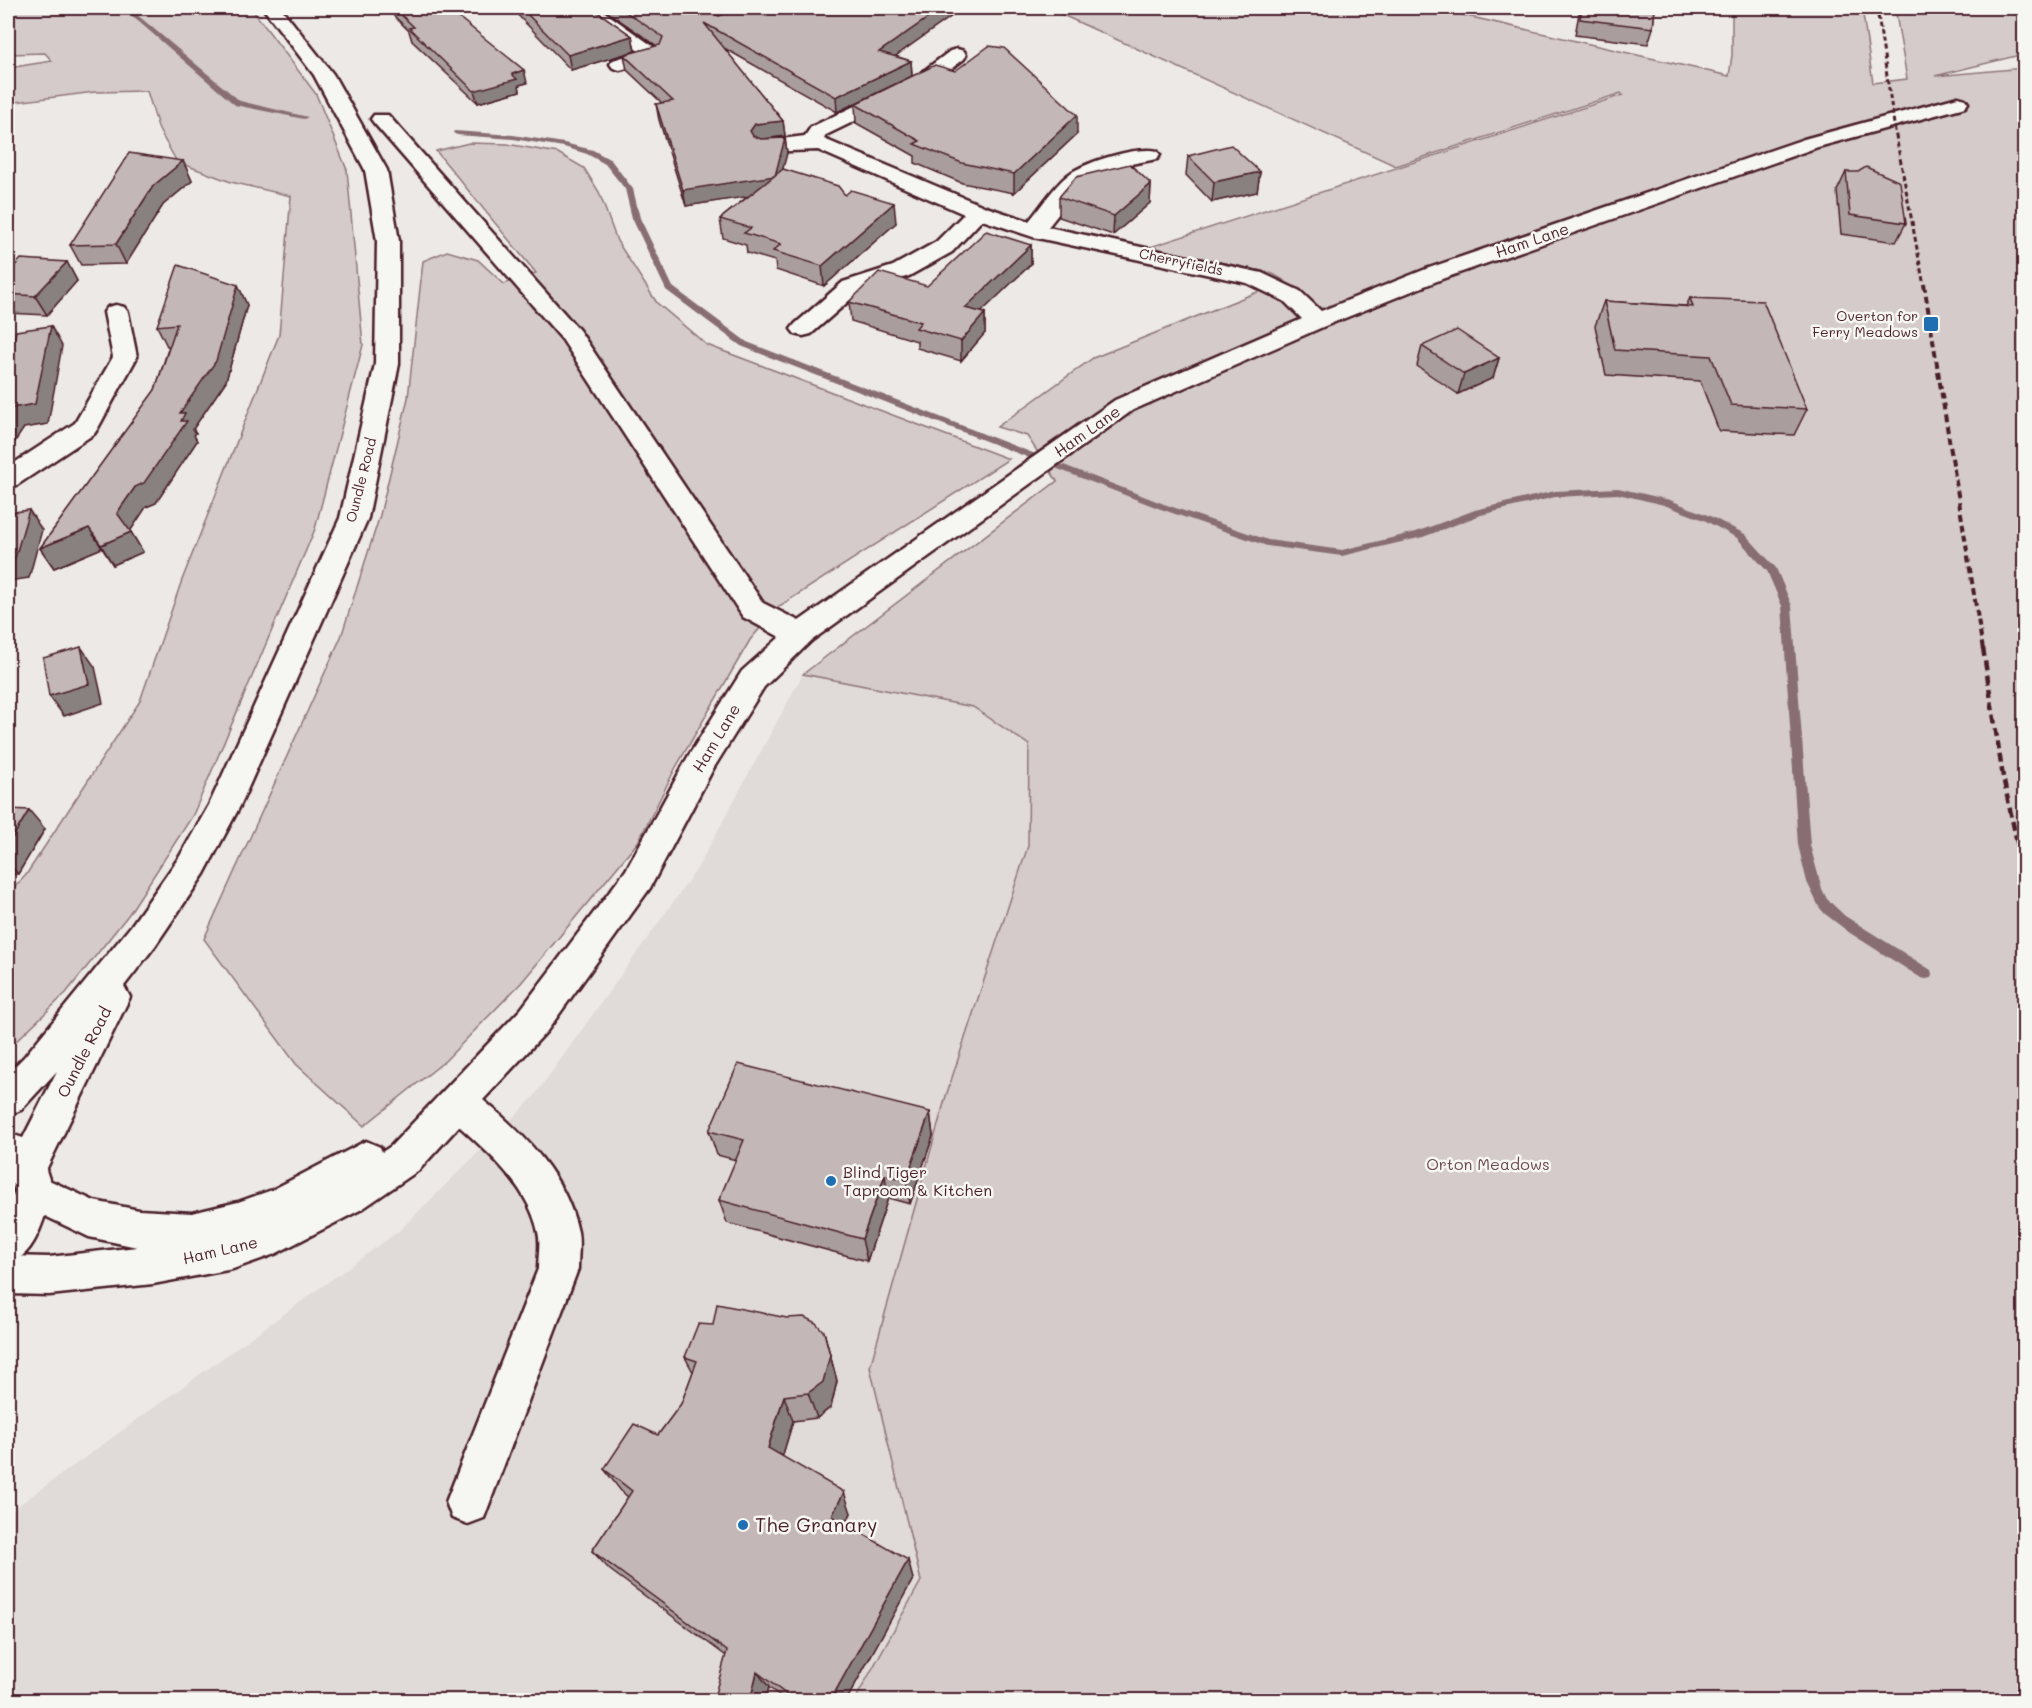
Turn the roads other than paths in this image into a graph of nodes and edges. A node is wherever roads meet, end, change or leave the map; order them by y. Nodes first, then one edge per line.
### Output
1 (272, 8) edge
2 (588, 8) edge
3 (957, 55) dead end
4 (620, 64) dead end
5 (908, 65) edge
6 (934, 73) junction
7 (1958, 103) dead end
8 (350, 123) junction
9 (812, 142) junction
10 (764, 146) edge
11 (1150, 155) dead end
12 (978, 212) junction
13 (1032, 230) junction
14 (116, 312) dead end
15 (1317, 321) junction
16 (803, 329) dead end
17 (8, 479) edge
18 (801, 634) junction
19 (143, 936) junction
20 (8, 1098) edge
21 (457, 1101) junction
22 (23, 1170) edge
23 (8, 1242) edge
24 (8, 1275) edge
25 (468, 1502) dead end

1 - 8 street, Oundle Road
2 - 4 street
3 - 6 street
5 - 6 street
6 - 9 street
7 - 15 street, Ham Lane
8 - 18 street
8 - 19 street, Oundle Road
9 - 10 street, Cherryfields
9 - 12 street, Cherryfields
11 - 13 street
12 - 13 street, Cherryfields
12 - 16 street
13 - 15 street, Cherryfields
14 - 17 street
15 - 18 street, Ham Lane
18 - 21 street, Ham Lane
19 - 20 street, Oundle Road
19 - 22 street, Oundle Road
21 - 22 street, Ham Lane
21 - 24 street, Ham Lane
21 - 25 street
22 - 23 street, Oundle Road

